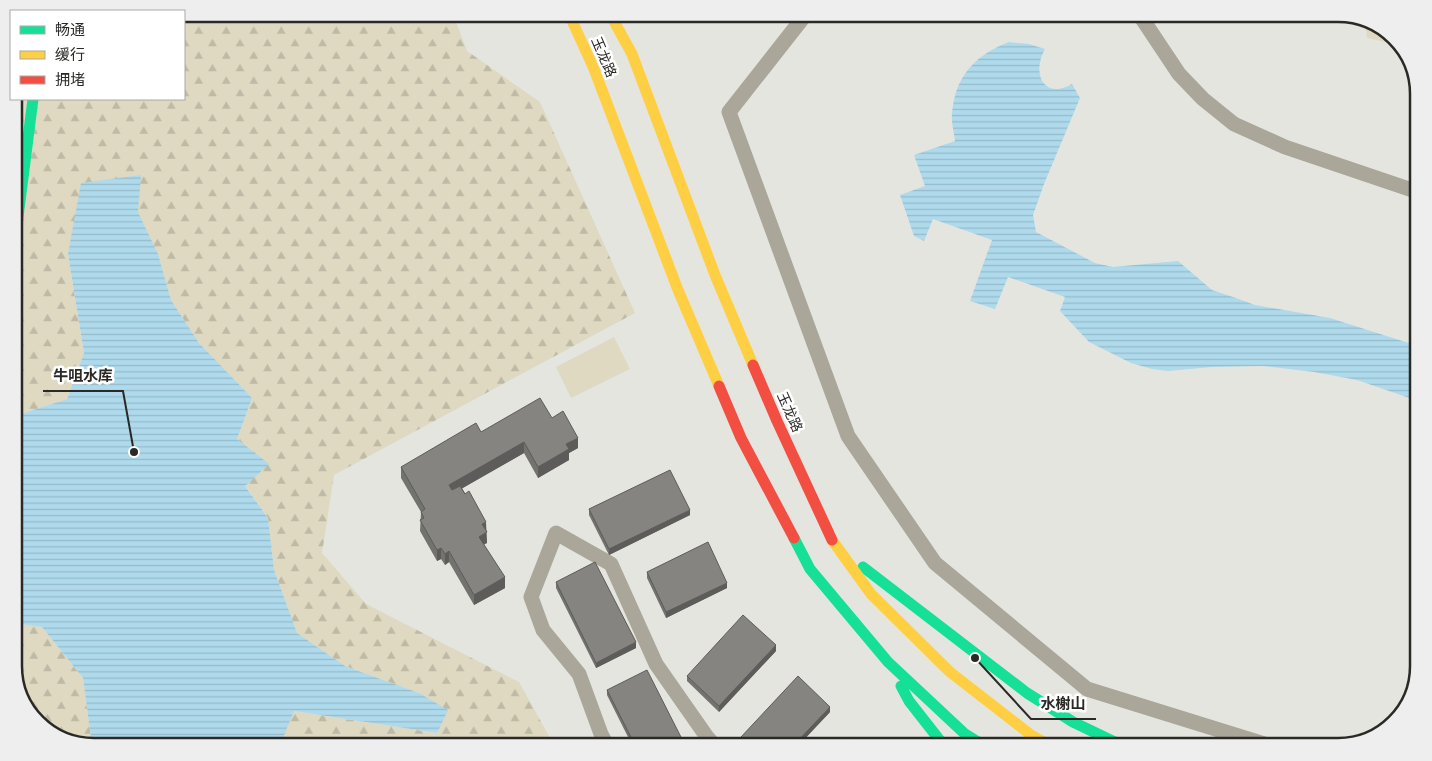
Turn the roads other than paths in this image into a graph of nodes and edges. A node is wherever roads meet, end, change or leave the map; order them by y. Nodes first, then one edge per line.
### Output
1 (572, 22) edge
2 (614, 22) edge
3 (800, 22) edge
4 (1144, 22) edge
5 (33, 100) edge
6 (23, 177) edge
7 (1409, 189) edge
8 (834, 544) junction
9 (888, 662) junction
10 (603, 738) edge
11 (706, 738) edge
12 (938, 738) edge
13 (971, 738) edge
14 (1037, 738) edge
15 (1106, 738) edge
16 (1231, 738) edge

1 - 9 main road, 玉龙路
2 - 8 main road, 玉龙路
3 - 16 street
4 - 7 street
5 - 6 main road
8 - 14 main road, 玉龙路
8 - 15 main road
9 - 12 main road
9 - 13 main road, 玉龙路
10 - 11 street

